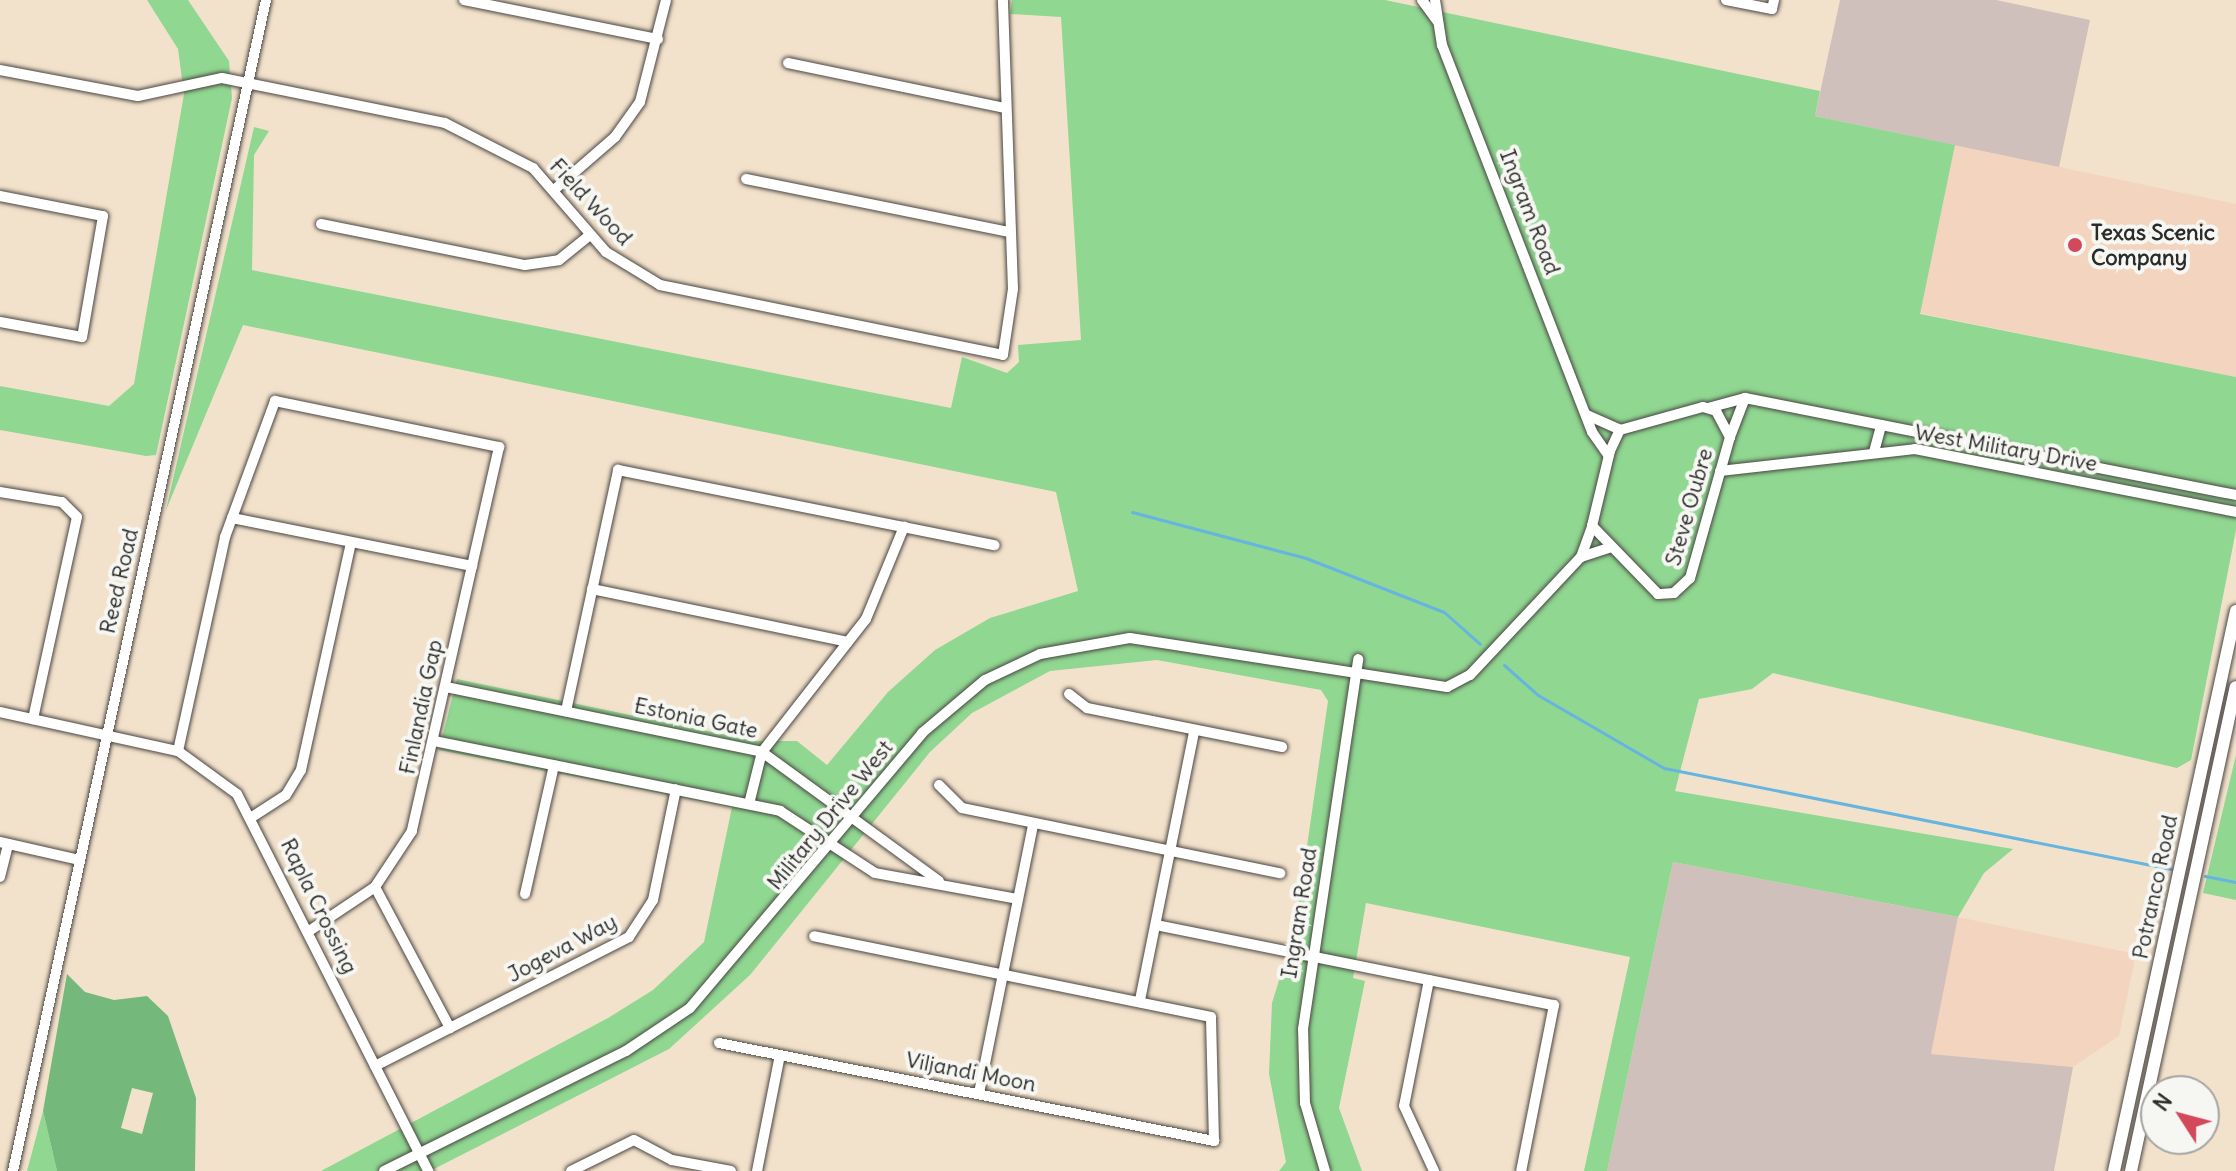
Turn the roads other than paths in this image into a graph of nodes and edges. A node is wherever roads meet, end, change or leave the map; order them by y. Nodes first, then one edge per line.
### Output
1 (266, 0) edge
2 (464, 0) edge
3 (666, 0) edge
4 (1003, 0) edge
5 (1422, 0) edge
6 (1435, 0) edge
7 (1726, 0) edge
8 (1773, 5) edge
9 (1438, 23) junction
10 (658, 39) junction
11 (788, 63) dead end
12 (0, 70) edge
13 (249, 85) junction
14 (1005, 108) junction
15 (746, 179) dead end
16 (554, 190) junction
17 (0, 196) edge
18 (321, 224) dead end
19 (1010, 232) junction
20 (589, 236) junction
21 (0, 322) edge
22 (1745, 398) junction
23 (1708, 408) junction
24 (1587, 415) junction
25 (1881, 425) junction
26 (1620, 430) junction
27 (1730, 437) junction
28 (2003, 447) junction
29 (1874, 452) junction
30 (1609, 456) junction
31 (2000, 465) junction
32 (1720, 471) junction
33 (2, 492) edge
34 (2236, 495) edge
35 (2236, 512) edge
36 (232, 518) junction
37 (1592, 526) junction
38 (904, 527) junction
39 (351, 543) junction
40 (995, 545) dead end
41 (1609, 548) junction
42 (1581, 557) junction
43 (472, 566) junction
44 (592, 589) junction
45 (2236, 611) edge
46 (848, 642) junction
47 (1358, 659) dead end
48 (1356, 675) junction
49 (446, 687) junction
50 (2236, 687) edge
51 (1069, 694) dead end
52 (566, 711) junction
53 (0, 712) edge
54 (33, 719) junction
55 (1194, 731) junction
56 (105, 735) junction
57 (434, 741) junction
58 (1282, 747) dead end
59 (178, 751) junction
60 (762, 752) junction
61 (554, 765) junction
62 (939, 785) dead end
63 (676, 789) junction
64 (749, 804) junction
65 (252, 817) junction
66 (852, 819) junction
67 (1033, 824) junction
68 (4, 843) edge
69 (832, 843) junction
70 (1171, 850) junction
71 (79, 860) junction
72 (1280, 873) dead end
73 (0, 877) edge
74 (945, 884) junction
75 (375, 887) junction
76 (525, 894) dead end
77 (1018, 899) junction
78 (1156, 925) junction
79 (309, 931) junction
80 (814, 936) dead end
81 (1312, 957) junction
82 (1003, 973) junction
83 (1429, 980) junction
84 (1140, 1000) junction
85 (450, 1028) junction
86 (719, 1043) dead end
87 (780, 1055) junction
88 (375, 1066) junction
89 (979, 1093) junction
90 (419, 1154) junction
91 (13, 1171) edge
92 (384, 1171) edge
93 (428, 1171) edge
94 (571, 1171) edge
95 (731, 1171) edge
96 (757, 1171) edge
97 (1325, 1171) edge
98 (1434, 1171) edge
99 (1521, 1171) edge
100 (2114, 1171) edge
101 (2131, 1171) edge

1 - 13 street, Reed Road
2 - 10 street
3 - 10 street
4 - 14 street
5 - 9 street, Ingram Road
6 - 9 street, Ingram Road
7 - 8 street
9 - 24 street, Ingram Road
10 - 16 street
11 - 14 street
12 - 13 street, Field Wood
13 - 16 street, Field Wood
13 - 56 street, Reed Road
14 - 19 street
15 - 19 street
16 - 20 street, Field Wood
17 - 21 street
18 - 20 street
19 - 20 street, Field Wood
22 - 23 street
22 - 25 street, West Military Drive
22 - 27 street
23 - 26 street
23 - 27 street, Steve Oubre
24 - 26 street
24 - 30 street, Ingram Road
25 - 28 street, West Military Drive
25 - 29 street
26 - 30 street
27 - 32 street, Steve Oubre
28 - 31 street
28 - 34 street, West Military Drive
29 - 31 street, West Military Drive
29 - 32 street, West Military Drive
30 - 37 street
31 - 35 street, West Military Drive
32 - 41 street, Steve Oubre
33 - 54 street
36 - 39 street
36 - 43 street, Finlandia Gap
36 - 59 street
37 - 41 street, Steve Oubre
37 - 42 street
38 - 40 street
38 - 44 street
38 - 46 street
39 - 43 street
39 - 65 street
41 - 42 street
42 - 48 street
43 - 49 street, Finlandia Gap
44 - 46 street
44 - 52 street
45 - 100 main road, Potranco Road
46 - 60 street
47 - 48 street, Ingram Road
48 - 66 street, Military Drive West
48 - 81 street, Ingram Road
49 - 52 street, Estonia Gate
49 - 57 street, Finlandia Gap
50 - 101 main road, Potranco Road
51 - 55 street
52 - 60 street, Estonia Gate
53 - 54 street, Rapla Crossing
54 - 56 street, Rapla Crossing
55 - 58 street
55 - 70 street
56 - 59 street, Rapla Crossing
56 - 71 street, Reed Road
57 - 61 street, Estonia Gate
57 - 75 street, Finlandia Gap
59 - 65 street, Rapla Crossing
60 - 64 street
60 - 66 street, Estonia Gate
61 - 63 street, Estonia Gate
61 - 76 street
62 - 67 street
63 - 64 street, Estonia Gate
63 - 85 street, Jogeva Way
64 - 69 street, Estonia Gate
65 - 79 street, Rapla Crossing
66 - 69 street, Military Drive West
66 - 74 street, Estonia Gate
67 - 70 street
67 - 77 street
68 - 71 street
68 - 73 street
69 - 74 street, Estonia Gate
69 - 90 street, Military Drive West
70 - 72 street
70 - 78 street
71 - 91 street, Reed Road
74 - 77 street, Estonia Gate
75 - 79 street, Finlandia Gap
75 - 85 street
77 - 82 street
78 - 81 street
78 - 84 street
79 - 88 street, Rapla Crossing
80 - 82 street
81 - 83 street
81 - 97 street, Ingram Road
82 - 84 street
82 - 89 street
83 - 98 street
83 - 99 street
84 - 89 street, Viljandi Moon
85 - 88 street, Jogeva Way
86 - 87 street, Viljandi Moon
87 - 89 street, Viljandi Moon
87 - 96 street
88 - 90 street, Rapla Crossing
90 - 92 street, Military Drive West
90 - 93 street, Rapla Crossing
94 - 95 street

